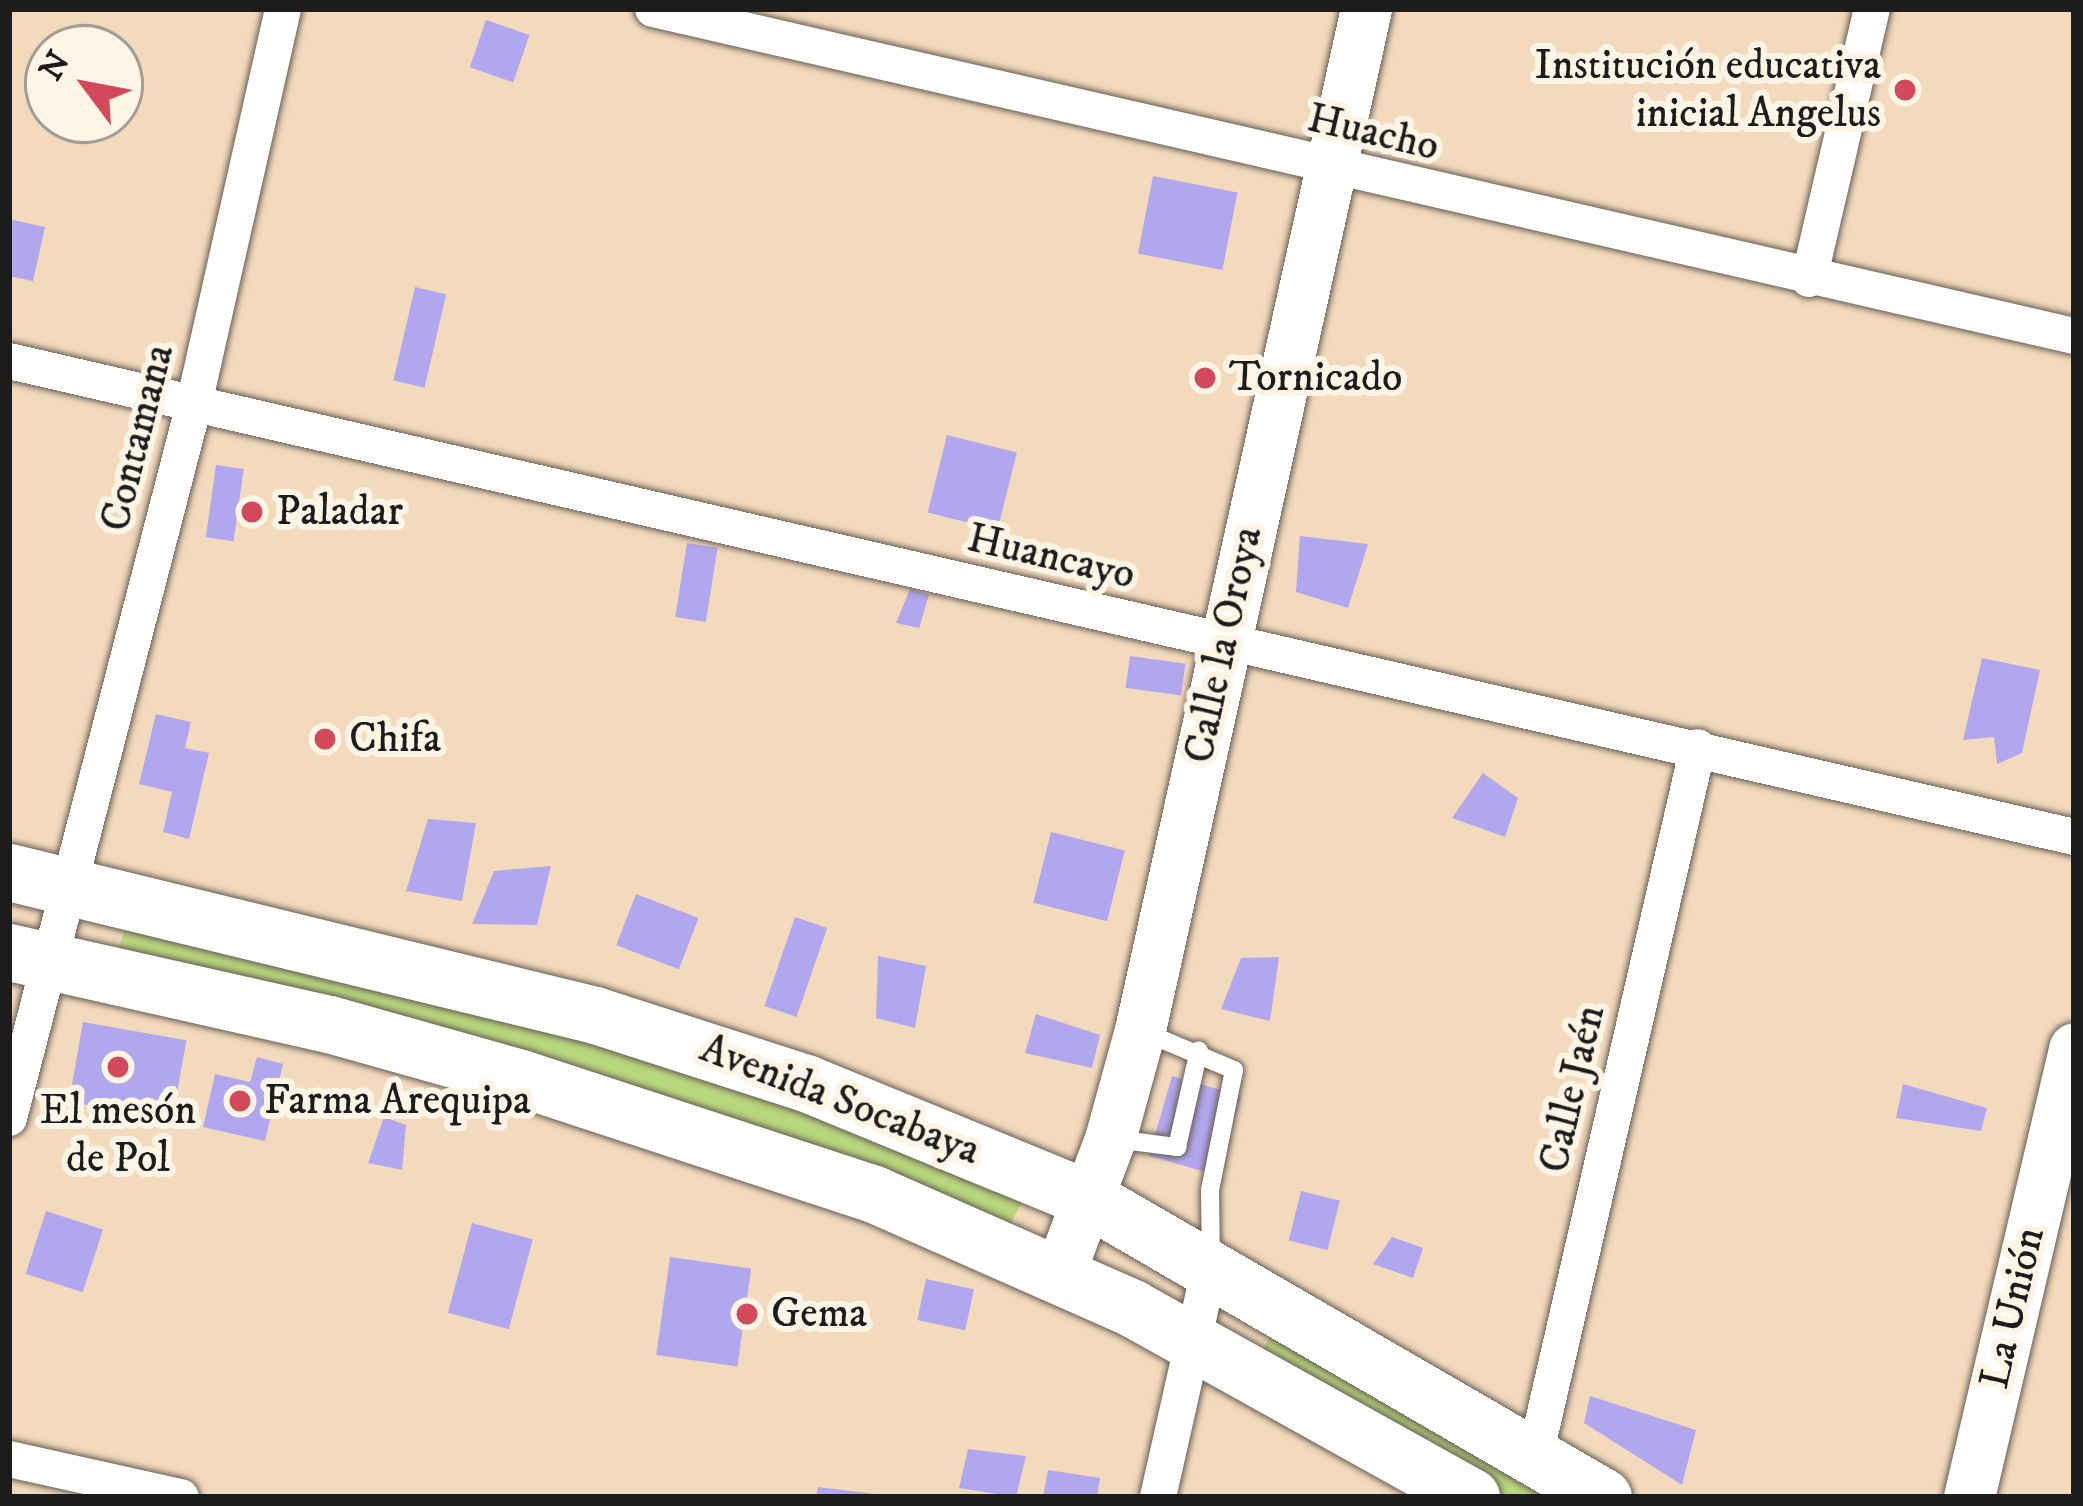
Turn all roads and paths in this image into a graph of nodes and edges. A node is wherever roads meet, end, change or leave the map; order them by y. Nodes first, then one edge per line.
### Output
1 (284, 9) edge
2 (653, 9) edge
3 (1366, 9) edge
4 (1872, 9) edge
5 (1330, 170) junction
6 (1809, 279) junction
7 (2074, 336) edge
8 (9, 361) edge
9 (194, 404) junction
10 (1224, 644) junction
11 (1698, 747) junction
12 (2074, 837) edge
13 (9, 872) edge
14 (72, 886) junction
15 (29, 956) edge
16 (1140, 1030) junction
17 (2074, 1048) edge
18 (1199, 1050) junction
19 (9, 1118) edge
20 (1111, 1139) junction
21 (1089, 1199) junction
22 (1210, 1266) junction
23 (1059, 1274) junction
24 (1193, 1341) junction
25 (1536, 1452) junction
26 (9, 1460) edge
27 (181, 1497) edge
28 (1158, 1497) edge
29 (1471, 1497) edge
30 (1603, 1497) edge
31 (1969, 1497) edge

1 - 9 street, Contamana
2 - 5 street, Huacho
3 - 5 street, Calle la Oroya
4 - 6 street
5 - 6 street, Huacho
5 - 10 street, Calle la Oroya
6 - 7 street, Huacho
8 - 9 street, Huancayo
9 - 10 street, Huancayo
9 - 14 street, Contamana
10 - 11 street, Huancayo
10 - 16 street, Calle la Oroya
11 - 12 street, Huancayo
11 - 25 street, Calle Jaén
13 - 14 main road, Avenida Socabaya
14 - 15 street, Contamana
14 - 21 main road, Avenida Socabaya
15 - 19 street, Contamana
15 - 23 main road, Avenida Socabaya
16 - 18 lane
16 - 20 street, Calle la Oroya
17 - 31 street, La Unión
18 - 20 lane
18 - 22 lane
20 - 21 street, Calle la Oroya
21 - 22 main road, Avenida Socabaya
21 - 23 street, Calle la Oroya
22 - 24 street
22 - 25 main road, Avenida Socabaya
23 - 24 main road, Avenida Socabaya
24 - 28 street
24 - 29 main road, Avenida Socabaya
25 - 30 main road, Avenida Socabaya
26 - 27 street

